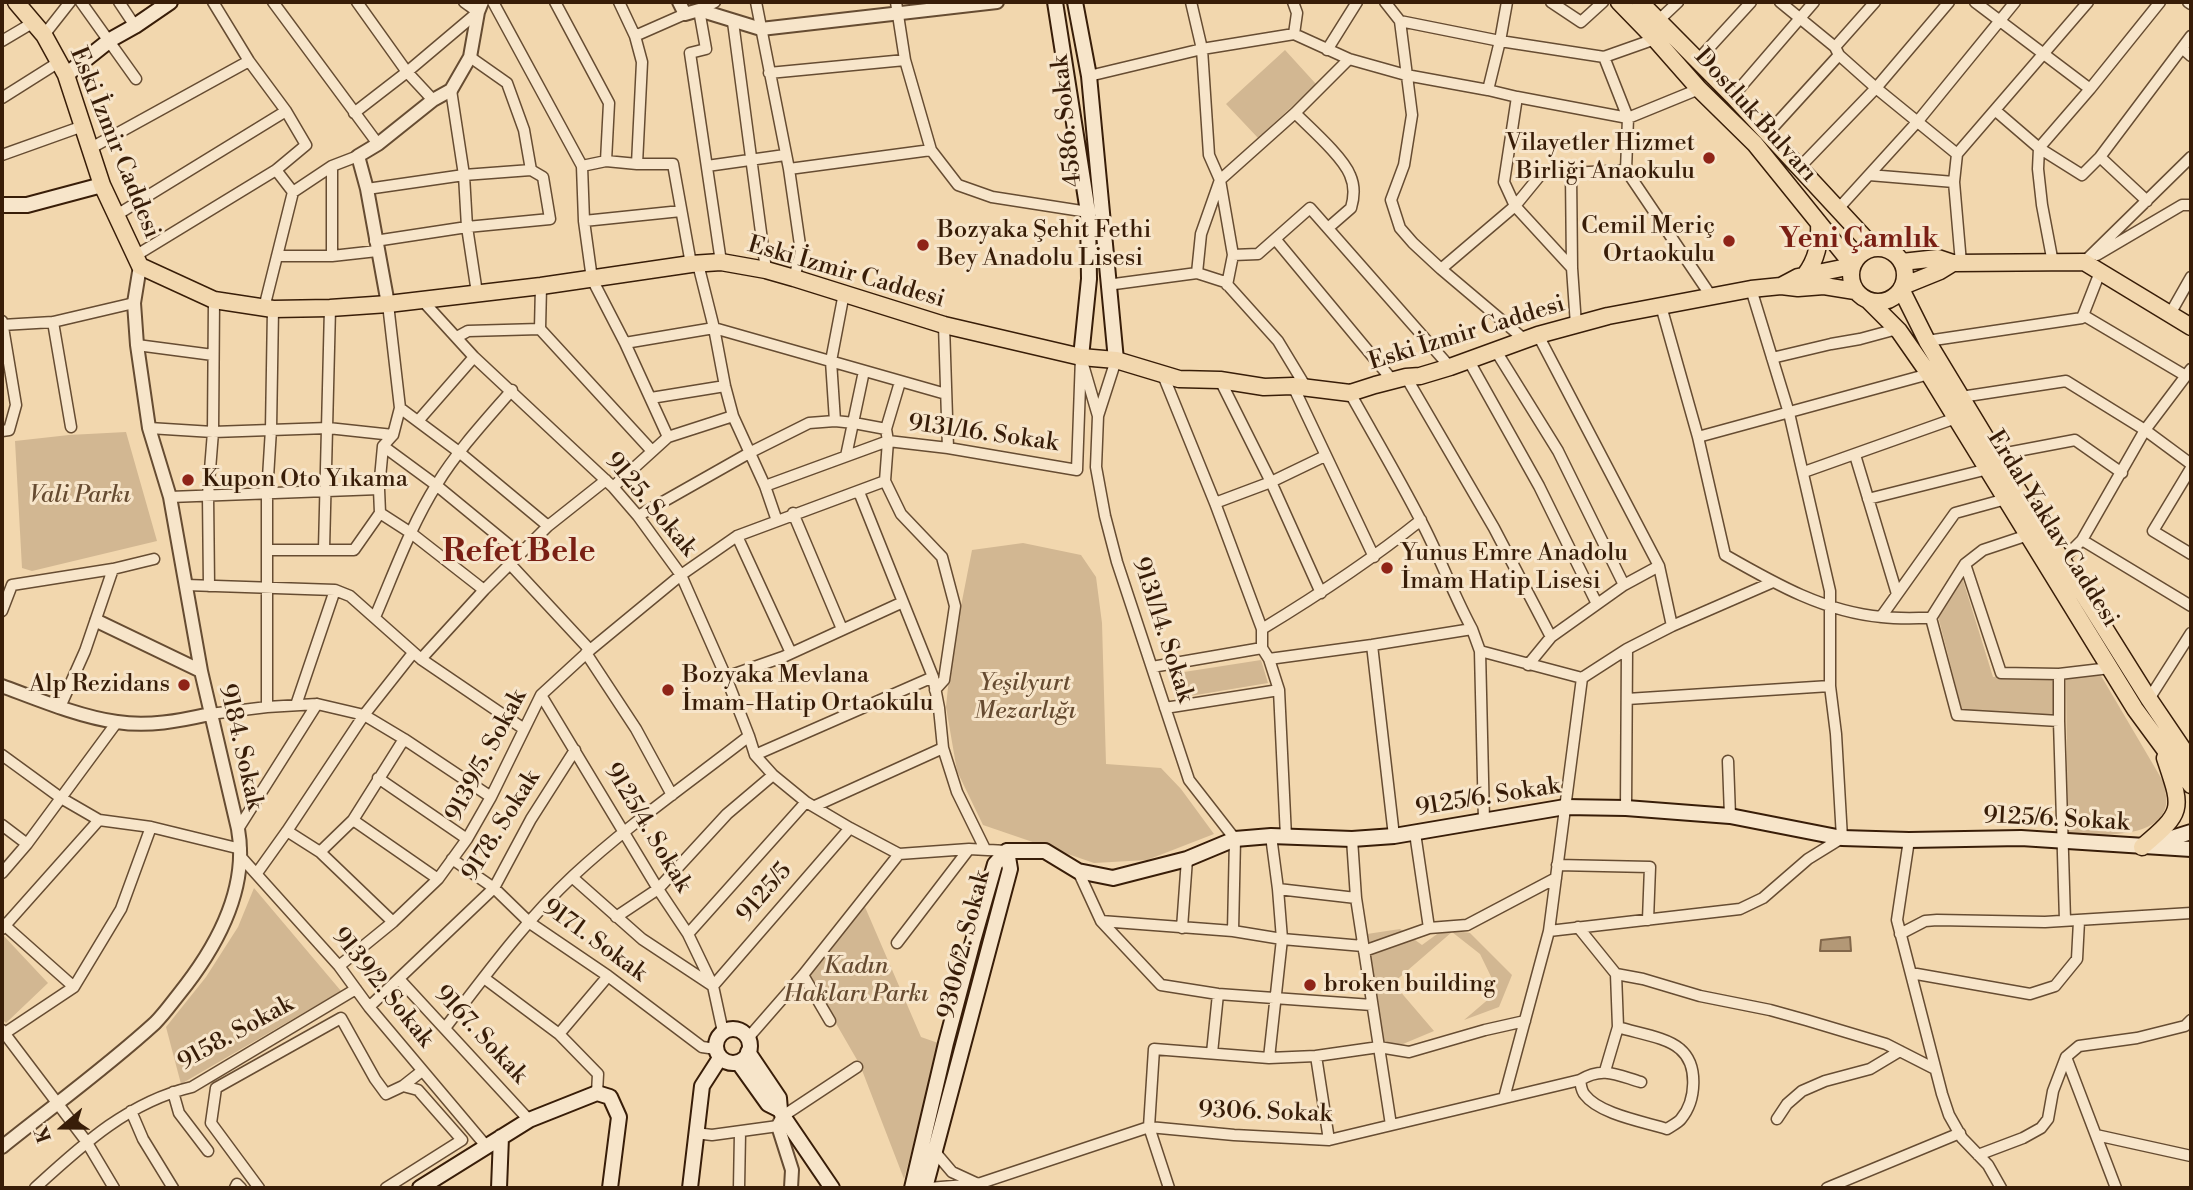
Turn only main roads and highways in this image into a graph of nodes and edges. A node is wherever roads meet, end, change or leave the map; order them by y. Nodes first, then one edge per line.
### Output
1 (16, 2) edge
2 (170, 2) edge
3 (1055, 2) edge
4 (1075, 2) edge
5 (1619, 2) edge
6 (1640, 2) edge
7 (63, 69) junction
8 (102, 185) junction
9 (2, 205) edge
10 (1819, 223) junction
11 (1874, 248) junction
12 (1902, 262) junction
13 (1957, 263) junction
14 (1852, 265) junction
15 (1805, 275) junction
16 (1782, 286) junction
17 (1902, 287) junction
18 (1855, 291) junction
19 (1869, 301) junction
20 (2191, 327) edge
21 (1081, 357) junction
22 (1115, 360) junction
23 (1992, 462) junction
24 (2161, 745) junction
25 (2189, 749) edge
26 (2191, 785) edge
27 (2191, 832) edge
28 (2142, 847) junction
29 (2191, 849) edge
30 (1007, 851) junction
31 (745, 1050) junction
32 (718, 1053) junction
33 (501, 1138) junction
34 (420, 1188) edge
35 (499, 1188) edge
36 (610, 1188) edge
37 (690, 1188) edge
38 (832, 1188) edge
39 (912, 1188) edge
40 (927, 1188) edge

1 - 7 main road, Eski İzmir Caddesi
2 - 7 main road
3 - 21 main road, 4586. Sokak
4 - 22 main road, 4586. Sokak
5 - 10 main road, Dostluk Bulvarı
6 - 11 main road, Dostluk Bulvarı
7 - 8 main road, Eski İzmir Caddesi
8 - 9 main road
8 - 21 main road, Eski İzmir Caddesi
10 - 14 main road, Dostluk Bulvarı
10 - 15 main road
11 - 12 main road
11 - 14 main road
12 - 13 main road
12 - 17 main road
13 - 17 main road
13 - 20 main road
14 - 15 main road, Eski İzmir Caddesi
14 - 18 main road
15 - 16 main road, Eski İzmir Caddesi
16 - 18 main road, Eski İzmir Caddesi
16 - 22 main road, Eski İzmir Caddesi
17 - 19 main road
17 - 23 main road, Erdal Yaklav Caddesi
18 - 19 main road
19 - 23 main road, Erdal Yaklav Caddesi
21 - 22 main road, Eski İzmir Caddesi
23 - 24 main road, Erdal Yaklav Caddesi
23 - 25 main road, Erdal Yaklav Caddesi
24 - 26 main road, Erdal Yaklav Caddesi
24 - 28 main road
27 - 28 main road, 9125/6. Sokak
28 - 29 main road, 9125/6. Sokak
28 - 30 main road, 9125/6. Sokak
30 - 39 main road, 9306/2. Sokak
30 - 40 main road, 9306/2. Sokak
31 - 32 main road
31 - 32 main road
31 - 38 main road
32 - 37 main road
33 - 34 main road
33 - 35 main road
33 - 36 main road

